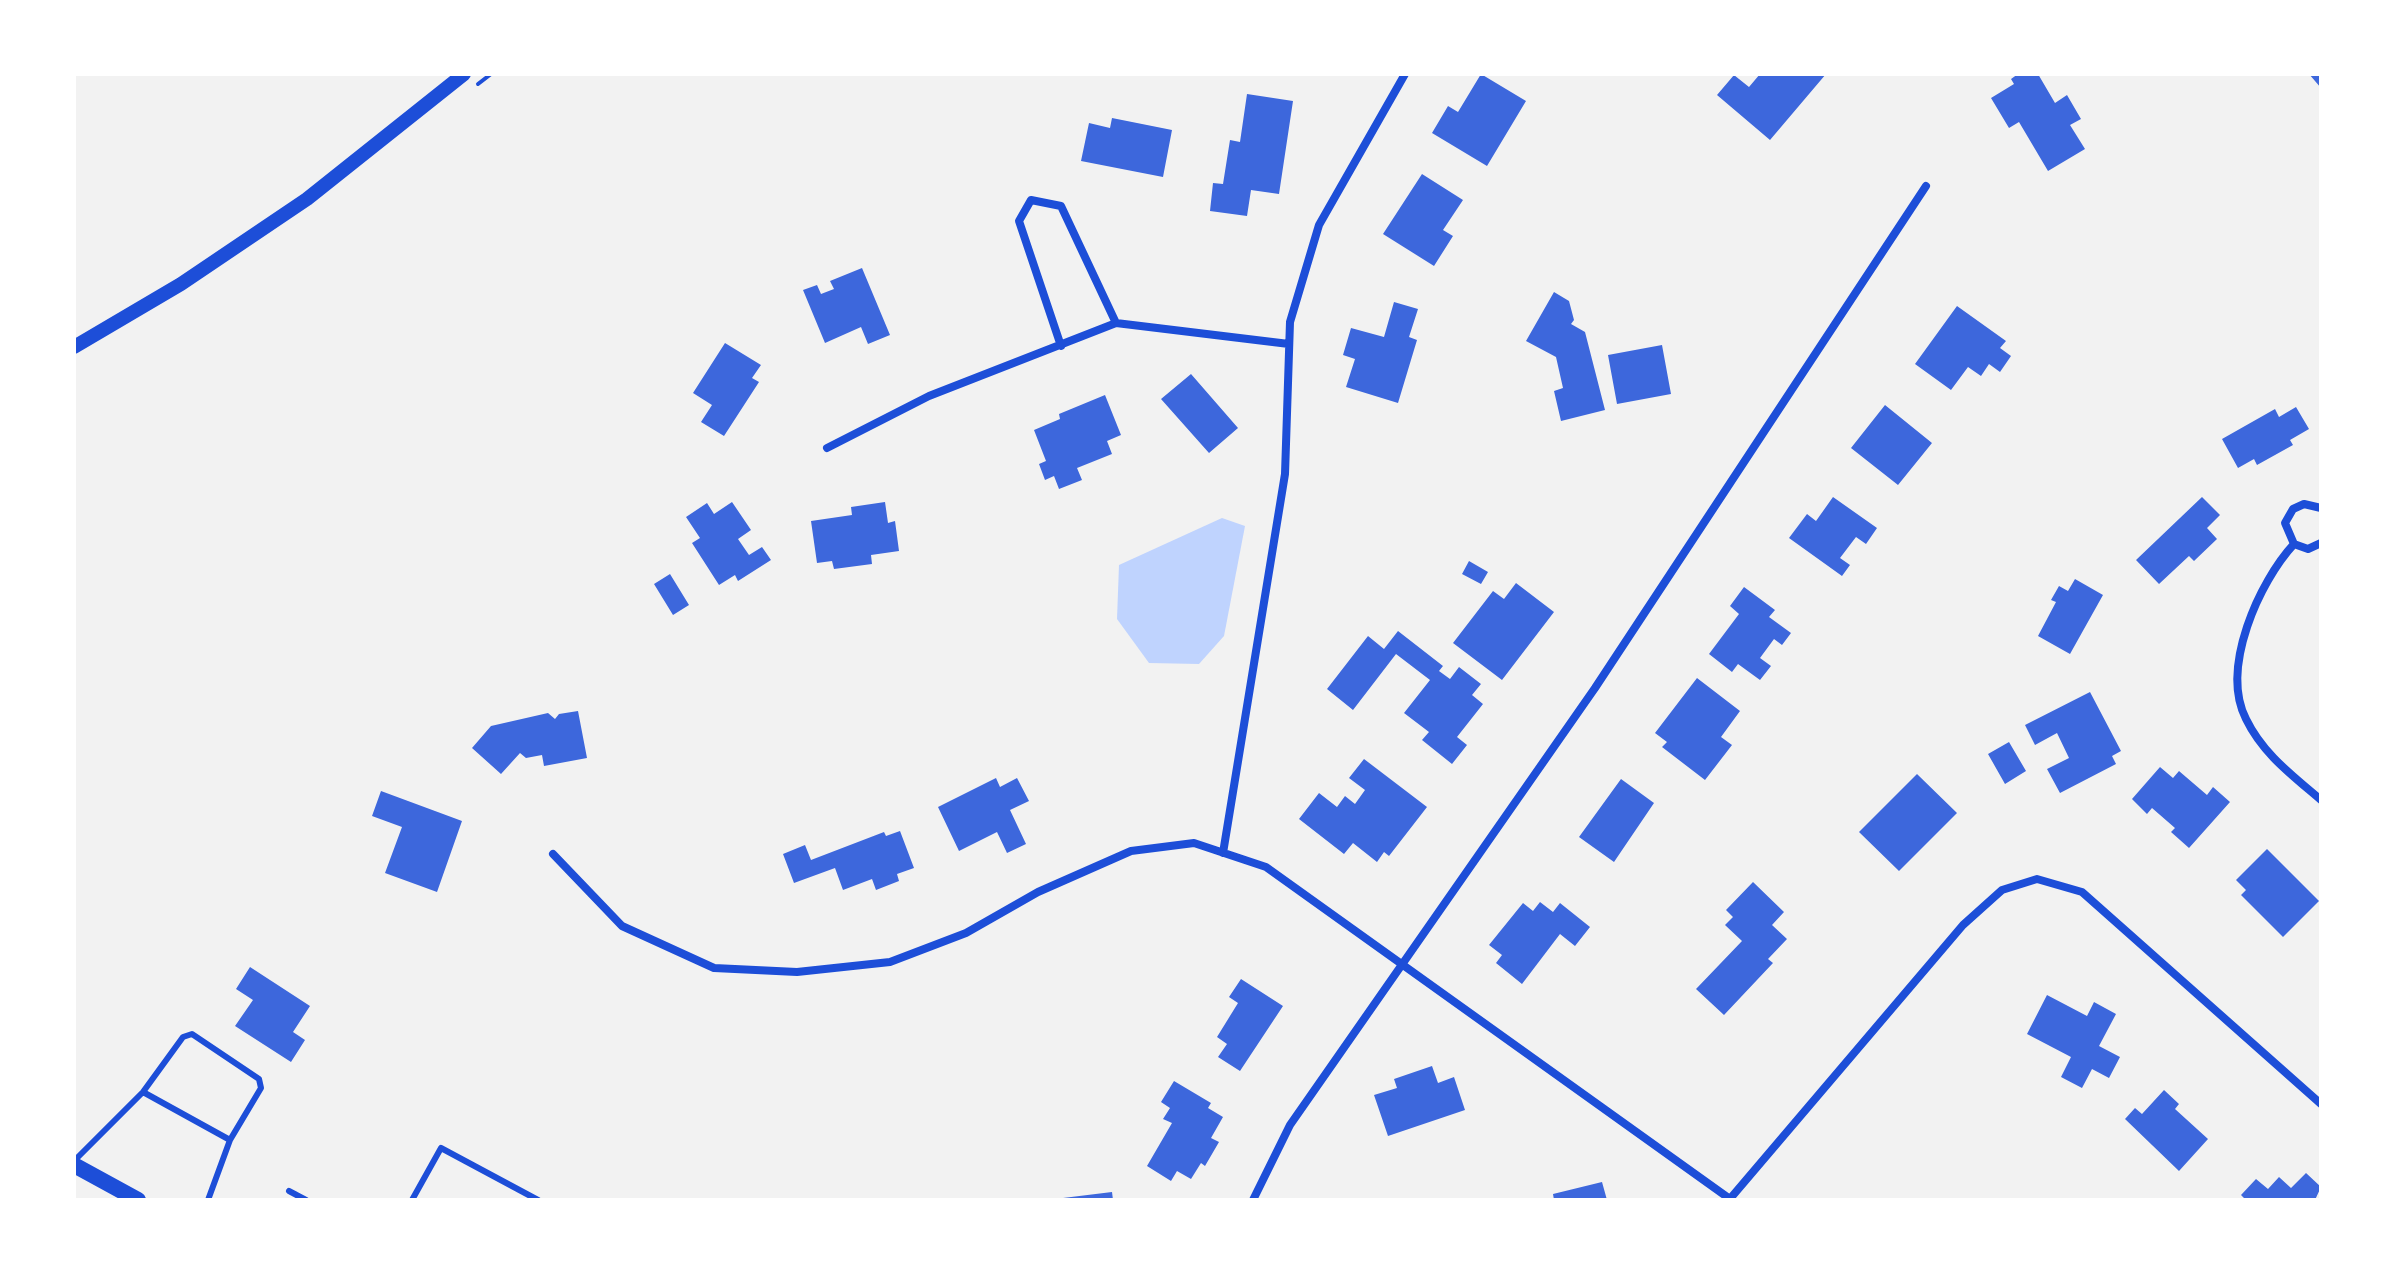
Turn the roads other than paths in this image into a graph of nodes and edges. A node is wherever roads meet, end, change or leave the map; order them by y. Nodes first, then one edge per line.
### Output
1 (464, 74) edge
2 (1405, 74) edge
3 (1926, 186) dead end
4 (1116, 323) junction
5 (1289, 344) junction
6 (1061, 346) junction
7 (74, 347) edge
8 (827, 448) dead end
9 (2321, 508) edge
10 (2321, 543) edge
11 (2294, 544) junction
12 (2321, 800) edge
13 (1223, 853) junction
14 (553, 854) dead end
15 (1402, 962) junction
16 (143, 1092) junction
17 (2321, 1104) edge
18 (230, 1140) junction
19 (74, 1163) edge
20 (289, 1191) dead end
21 (138, 1200) edge
22 (208, 1200) edge
23 (306, 1200) edge
24 (412, 1200) edge
25 (538, 1200) edge
26 (1253, 1200) edge
27 (1730, 1200) edge

1 - 7 street
2 - 5 street
3 - 15 street
4 - 5 street
4 - 6 street
4 - 6 street
5 - 13 street
6 - 8 street
9 - 11 street
10 - 11 street
11 - 12 street
13 - 14 street
13 - 15 street
15 - 26 street
15 - 27 street
16 - 18 lane
16 - 18 lane
16 - 19 lane
17 - 27 street
18 - 22 lane
19 - 21 main road
20 - 23 lane
24 - 25 lane

